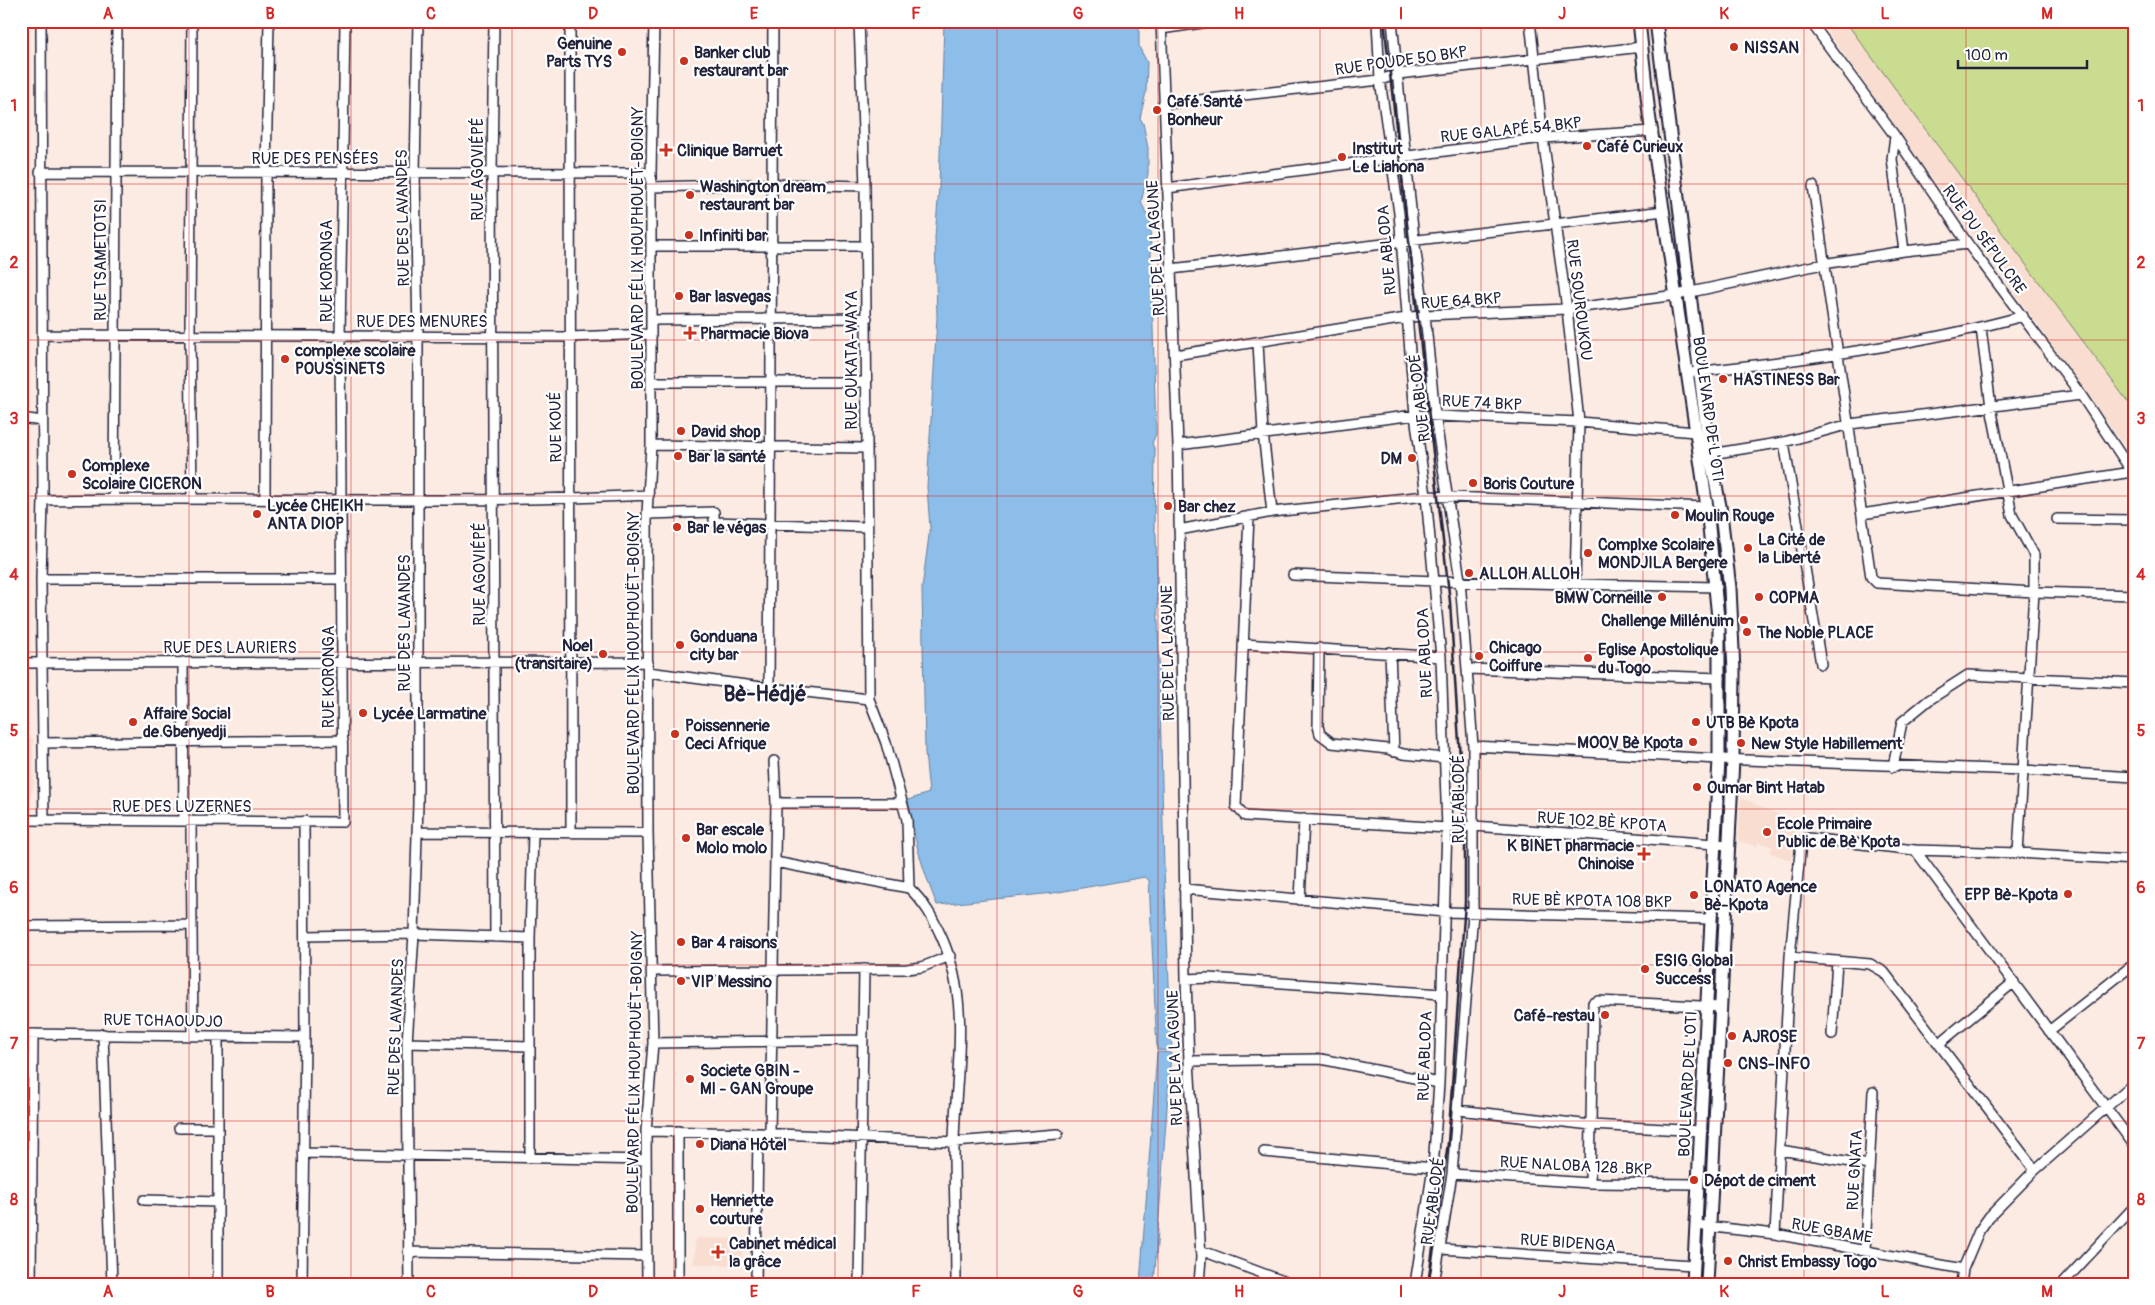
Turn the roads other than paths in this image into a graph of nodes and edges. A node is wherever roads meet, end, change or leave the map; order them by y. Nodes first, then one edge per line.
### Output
1 (41, 21) edge
2 (117, 21) edge
3 (192, 21) edge
4 (269, 21) edge
5 (345, 21) edge
6 (418, 21) edge
7 (494, 21) edge
8 (570, 21) edge
9 (654, 21) edge
10 (773, 21) edge
11 (859, 21) edge
12 (1216, 21) edge
13 (1377, 21) edge
14 (1392, 21) edge
15 (1530, 21) edge
16 (1638, 21) edge
17 (1656, 21) edge
18 (1810, 21) edge
19 (1161, 25) edge
20 (1642, 47) junction
21 (1534, 58) junction
22 (1398, 74) junction
23 (1380, 80) junction
24 (1164, 104) junction
25 (1653, 131) junction
26 (1895, 136) junction
27 (1543, 138) junction
28 (1406, 156) junction
29 (1391, 159) junction
30 (40, 172) junction
31 (191, 172) junction
32 (415, 172) junction
33 (492, 172) junction
34 (115, 173) junction
35 (266, 173) junction
36 (341, 173) junction
37 (570, 173) junction
38 (650, 173) junction
39 (773, 184) junction
40 (865, 186) junction
41 (1813, 186) dead end
42 (650, 187) junction
43 (1167, 188) junction
44 (1664, 211) junction
45 (1555, 225) junction
46 (1414, 239) junction
47 (1401, 241) junction
48 (1968, 244) junction
49 (652, 246) junction
50 (772, 246) junction
51 (866, 246) junction
52 (1904, 251) junction
53 (1823, 264) junction
54 (1171, 269) junction
55 (1690, 292) junction
56 (1676, 295) junction
57 (1567, 309) junction
58 (1425, 315) junction
59 (2022, 316) junction
60 (771, 318) junction
61 (867, 318) junction
62 (1408, 318) junction
63 (652, 320) junction
64 (1981, 328) junction
65 (115, 334) junction
66 (651, 334) junction
67 (42, 335) junction
68 (190, 335) junction
69 (266, 336) junction
70 (340, 336) junction
71 (418, 336) junction
72 (494, 336) junction
73 (569, 337) junction
74 (1258, 343) junction
75 (1838, 352) junction
76 (1175, 355) junction
77 (1700, 372) junction
78 (1688, 373) junction
79 (651, 382) junction
80 (770, 382) junction
81 (866, 382) junction
82 (2081, 396) junction
83 (1992, 406) junction
84 (1415, 415) junction
85 (1434, 415) junction
86 (21, 418) edge
87 (42, 421) junction
88 (1578, 422) junction
89 (1850, 424) junction
90 (1695, 432) junction
91 (1263, 433) junction
92 (1784, 442) junction
93 (1178, 444) junction
94 (651, 445) junction
95 (770, 448) junction
96 (866, 448) junction
97 (1704, 455) junction
98 (2133, 474) edge
99 (2008, 493) junction
100 (649, 495) junction
101 (1426, 496) junction
102 (1447, 496) junction
103 (114, 498) junction
104 (192, 498) junction
105 (265, 498) junction
106 (570, 499) junction
107 (43, 500) junction
108 (341, 500) junction
109 (494, 500) junction
110 (419, 501) junction
111 (1578, 503) junction
112 (1707, 507) junction
113 (1272, 512) junction
114 (647, 514) junction
115 (1862, 514) junction
116 (1250, 516) junction
117 (2057, 519) dead end
118 (2134, 520) edge
119 (770, 523) junction
120 (866, 527) junction
121 (1179, 530) junction
122 (1293, 575) dead end
123 (41, 579) junction
124 (342, 579) junction
125 (1460, 580) junction
126 (1434, 581) junction
127 (1575, 584) junction
128 (1717, 586) junction
129 (2034, 592) junction
130 (2134, 595) edge
131 (1733, 627) junction
132 (1719, 628) junction
133 (1244, 644) junction
134 (1319, 648) junction
135 (1390, 652) junction
136 (1441, 657) junction
137 (42, 662) junction
138 (184, 662) junction
139 (344, 662) junction
140 (648, 662) junction
141 (21, 663) edge
142 (418, 664) junction
143 (493, 664) junction
144 (572, 664) junction
145 (1821, 664) dead end
146 (1467, 669) junction
147 (648, 672) junction
148 (1720, 678) junction
149 (2028, 678) junction
150 (2134, 683) edge
151 (768, 688) junction
152 (869, 698) junction
153 (343, 740) junction
154 (184, 741) junction
155 (43, 743) junction
156 (1472, 746) junction
157 (1394, 752) junction
158 (1444, 758) junction
159 (1718, 759) junction
160 (1733, 760) junction
161 (774, 761) dead end
162 (1893, 767) junction
163 (2023, 770) junction
164 (2134, 777) edge
165 (776, 803) junction
166 (902, 803) junction
167 (1304, 818) junction
168 (21, 820) edge
169 (44, 820) junction
170 (187, 821) junction
171 (304, 822) junction
172 (343, 822) joint
173 (1474, 826) junction
174 (1447, 828) junction
175 (417, 832) junction
176 (533, 832) junction
177 (494, 833) junction
178 (571, 833) junction
179 (648, 833) junction
180 (1714, 844) junction
181 (1728, 845) junction
182 (1915, 850) junction
183 (2018, 853) junction
184 (2134, 860) edge
185 (775, 862) junction
186 (909, 888) junction
187 (1184, 889) junction
188 (1300, 900) junction
189 (1445, 912) junction
190 (1473, 913) junction
191 (1710, 919) junction
192 (191, 925) junction
193 (21, 926) edge
194 (414, 934) junction
195 (305, 936) junction
196 (495, 937) junction
197 (530, 938) junction
198 (950, 956) junction
199 (1790, 956) junction
200 (1837, 961) junction
201 (2134, 964) edge
202 (772, 969) junction
203 (864, 969) junction
204 (652, 971) junction
205 (1186, 979) junction
206 (2014, 982) junction
207 (1442, 994) junction
208 (1708, 1006) junction
209 (1721, 1007) junction
210 (2049, 1031) junction
211 (21, 1034) edge
212 (33, 1034) junction
213 (103, 1034) junction
214 (1832, 1034) dead end
215 (193, 1035) junction
216 (218, 1036) junction
217 (305, 1036) junction
218 (863, 1040) junction
219 (772, 1041) junction
220 (407, 1043) junction
221 (653, 1043) junction
222 (1940, 1043) junction
223 (530, 1046) junction
224 (1189, 1061) junction
225 (1439, 1083) junction
226 (2134, 1083) edge
227 (1873, 1092) dead end
228 (2104, 1107) junction
229 (1458, 1110) junction
230 (1591, 1125) junction
231 (179, 1128) dead end
232 (218, 1128) junction
233 (646, 1131) junction
234 (678, 1131) junction
235 (758, 1132) junction
236 (1702, 1132) junction
237 (770, 1133) junction
238 (1058, 1134) dead end
239 (860, 1138) junction
240 (954, 1142) junction
241 (2134, 1145) edge
242 (1780, 1150) junction
243 (1264, 1152) dead end
244 (303, 1153) junction
245 (407, 1154) junction
246 (530, 1157) junction
247 (646, 1160) junction
248 (1869, 1165) junction
249 (1433, 1168) junction
250 (2035, 1170) junction
251 (1452, 1174) junction
252 (1590, 1183) junction
253 (1698, 1184) junction
254 (144, 1200) dead end
255 (218, 1202) junction
256 (2134, 1207) edge
257 (1696, 1225) junction
258 (1710, 1227) junction
259 (1775, 1234) junction
260 (1441, 1249) junction
261 (1200, 1250) junction
262 (1865, 1251) junction
263 (408, 1252) junction
264 (647, 1256) junction
265 (1694, 1265) junction
266 (1963, 1269) junction
267 (31, 1284) edge
268 (112, 1284) edge
269 (218, 1284) edge
270 (302, 1284) edge
271 (409, 1284) edge
272 (648, 1284) edge
273 (678, 1284) edge
274 (756, 1284) edge
275 (859, 1284) edge
276 (956, 1284) edge
277 (1200, 1284) edge
278 (1291, 1284) edge
279 (1415, 1284) edge
280 (1434, 1284) edge
281 (1693, 1284) edge
282 (1707, 1284) edge
283 (1961, 1284) edge
284 (2062, 1284) edge

1 - 30 street
2 - 34 street, RUE TSAMETOTSI
3 - 31 street
4 - 35 street
5 - 36 street, RUE KORONGA
6 - 32 street, RUE DES LAVANDES
7 - 33 street, RUE AGOVIÉPÉ
8 - 37 street, RUE KOUÉ
9 - 38 street, BOULEVARD FÉLIX HOUPHOUËT-BOIGNY
10 - 39 street
11 - 40 street, RUE OUKATA-WAYA
12 - 19 street
13 - 23 street, RUE ABLODA
14 - 22 street, RUE ABLODÉ
15 - 21 street, RUE SOUROUKOU
16 - 20 main road, BOULEVARD DE L'OTI
17 - 55 main road, BOULEVARD DE L'OTI
18 - 26 street, RUE DU SÉPULCRE
19 - 24 street, RUE DE LA LAGUNE
20 - 21 street, RUE POUDE 50 BKP
20 - 25 main road, BOULEVARD DE L'OTI
21 - 22 street, RUE POUDE 50 BKP
21 - 27 street, RUE SOUROUKOU
22 - 23 street, RUE POUDE 50 BKP
22 - 28 street, RUE ABLODÉ
23 - 24 street, RUE POUDE 50 BKP
23 - 29 street, RUE ABLODA
24 - 43 street, RUE DE LA LAGUNE
25 - 27 street, RUE GALAPÉ 54 BKP
25 - 44 main road, BOULEVARD DE L'OTI
26 - 48 street, RUE DU SÉPULCRE
26 - 52 street
27 - 28 street, RUE GALAPÉ 54 BKP
27 - 45 street, RUE SOUROUKOU
28 - 29 street, RUE GALAPÉ 54 BKP
28 - 46 street, RUE ABLODÉ
29 - 43 street, RUE GALAPÉ 54 BKP
29 - 47 street, RUE ABLODA
30 - 34 street, RUE DES PENSÉES
30 - 67 street
31 - 34 street, RUE DES PENSÉES
31 - 35 street, RUE DES PENSÉES
31 - 68 street
32 - 33 street, RUE DES PENSÉES
32 - 36 street, RUE DES PENSÉES
32 - 71 street, RUE DES LAVANDES
33 - 37 street, RUE DES PENSÉES
33 - 72 street, RUE AGOVIÉPÉ
34 - 65 street, RUE TSAMETOTSI
35 - 36 street, RUE DES PENSÉES
35 - 69 street
36 - 70 street, RUE KORONGA
37 - 38 street, RUE DES PENSÉES
37 - 73 street, RUE KOUÉ
38 - 42 street, BOULEVARD FÉLIX HOUPHOUËT-BOIGNY
39 - 40 street
39 - 42 street
39 - 50 street
40 - 51 street, RUE OUKATA-WAYA
41 - 53 street
42 - 49 street, BOULEVARD FÉLIX HOUPHOUËT-BOIGNY
43 - 54 street, RUE DE LA LAGUNE
44 - 45 street
44 - 56 main road, BOULEVARD DE L'OTI
45 - 46 street
45 - 57 street, RUE SOUROUKOU
46 - 47 street
46 - 58 street, RUE ABLODÉ
47 - 54 street
47 - 62 street, RUE ABLODA
48 - 52 street, RUE 64 BKP
48 - 59 street, RUE DU SÉPULCRE
49 - 50 street
49 - 63 street, BOULEVARD FÉLIX HOUPHOUËT-BOIGNY
50 - 51 street
50 - 60 street
51 - 61 street, RUE OUKATA-WAYA
52 - 53 street, RUE 64 BKP
53 - 55 street, RUE 64 BKP
53 - 75 street
54 - 76 street, RUE DE LA LAGUNE
55 - 56 street, RUE 64 BKP
55 - 77 main road, BOULEVARD DE L'OTI
56 - 57 street, RUE 64 BKP
56 - 78 main road, BOULEVARD DE L'OTI
57 - 58 street, RUE 64 BKP
57 - 88 street, RUE SOUROUKOU
58 - 62 street, RUE 64 BKP
58 - 85 street, RUE ABLODÉ
59 - 64 street
59 - 82 street, RUE DU SÉPULCRE
60 - 61 street
60 - 63 street
60 - 80 street
61 - 81 street, RUE OUKATA-WAYA
62 - 74 street, RUE 64 BKP
62 - 84 street, RUE ABLODA
63 - 66 street, BOULEVARD FÉLIX HOUPHOUËT-BOIGNY
64 - 75 street
64 - 83 street
65 - 67 street, RUE DES MENURES
65 - 68 street, RUE DES MENURES
65 - 103 street, RUE TSAMETOTSI
66 - 73 street, RUE DES MENURES
66 - 79 street, BOULEVARD FÉLIX HOUPHOUËT-BOIGNY
67 - 87 street
68 - 69 street, RUE DES MENURES
68 - 104 street
69 - 70 street, RUE DES MENURES
69 - 105 street
70 - 71 street, RUE DES MENURES
70 - 108 street, RUE KORONGA
71 - 72 street, RUE DES MENURES
71 - 110 street, RUE DES LAVANDES
72 - 73 street, RUE DES MENURES
72 - 109 street, RUE AGOVIÉPÉ
73 - 106 street, RUE KOUÉ
74 - 76 street, RUE 64 BKP
74 - 91 street
75 - 77 street
75 - 89 street
76 - 93 street, RUE DE LA LAGUNE
77 - 78 street
77 - 97 main road, BOULEVARD DE L'OTI
78 - 90 main road, BOULEVARD DE L'OTI
79 - 80 street
79 - 94 street, BOULEVARD FÉLIX HOUPHOUËT-BOIGNY
80 - 81 street
80 - 95 street
81 - 96 street, RUE OUKATA-WAYA
82 - 83 street
82 - 98 street, RUE DU SÉPULCRE
83 - 89 street
83 - 99 street
84 - 85 street, RUE 74 BKP
84 - 91 street, RUE 74 BKP
84 - 101 street, RUE ABLODA
85 - 88 street, RUE 74 BKP
85 - 102 street, RUE ABLODÉ
86 - 87 street
87 - 107 street
88 - 90 street, RUE 74 BKP
88 - 111 street, RUE SOUROUKOU
89 - 92 street
89 - 115 street
90 - 97 main road, BOULEVARD DE L'OTI
91 - 93 street, RUE 74 BKP
91 - 113 street
92 - 97 street
92 - 145 street
93 - 121 street, RUE DE LA LAGUNE
94 - 95 street
94 - 100 street, BOULEVARD FÉLIX HOUPHOUËT-BOIGNY
95 - 96 street
95 - 119 street
96 - 120 street, RUE OUKATA-WAYA
97 - 112 main road, BOULEVARD DE L'OTI
97 - 131 main road, BOULEVARD DE L'OTI
98 - 99 street
99 - 115 street
99 - 129 street
100 - 106 street
100 - 114 street, BOULEVARD FÉLIX HOUPHOUËT-BOIGNY
101 - 102 street
101 - 113 street
101 - 126 street, RUE ABLODA
102 - 111 street
102 - 125 street, RUE ABLODÉ
103 - 104 street
103 - 107 street
104 - 105 street
105 - 108 street
106 - 109 street
106 - 144 street, RUE KOUÉ
107 - 123 street
108 - 110 street
108 - 124 street, RUE KORONGA
109 - 110 street
109 - 143 street, RUE AGOVIÉPÉ
110 - 142 street, RUE DES LAVANDES
111 - 112 street
111 - 127 street, RUE SOUROUKOU
112 - 128 main road, BOULEVARD DE L'OTI
113 - 116 street
114 - 119 street
114 - 140 street, BOULEVARD FÉLIX HOUPHOUËT-BOIGNY
115 - 129 street
116 - 121 street
116 - 133 street, RUE 102 BÈ KPOTA
117 - 118 street
119 - 120 street
119 - 151 street
120 - 152 street, RUE OUKATA-WAYA
121 - 187 street, RUE DE LA LAGUNE
122 - 126 street
123 - 124 street
123 - 137 street
124 - 139 street, RUE KORONGA
125 - 126 street
125 - 127 street
125 - 146 street, RUE ABLODÉ
126 - 136 street, RUE ABLODA
127 - 128 street
128 - 132 main road, BOULEVARD DE L'OTI
129 - 130 street
129 - 149 street
131 - 132 main road
131 - 160 main road, BOULEVARD DE L'OTI
132 - 148 main road, BOULEVARD DE L'OTI
133 - 134 street
133 - 167 street, RUE 102 BÈ KPOTA
134 - 135 street
134 - 157 street
135 - 136 street
135 - 157 street
136 - 158 street, RUE ABLODA
137 - 138 street, RUE DES LAURIERS
137 - 141 street, RUE DES LAURIERS
137 - 155 street
138 - 139 street, RUE DES LAURIERS
138 - 154 street
139 - 142 street, RUE DES LAURIERS
139 - 153 street, RUE KORONGA
140 - 144 street, RUE DES LAURIERS
140 - 147 street, BOULEVARD FÉLIX HOUPHOUËT-BOIGNY
142 - 143 street, RUE DES LAURIERS
142 - 175 street, RUE DES LAVANDES
143 - 144 street, RUE DES LAURIERS
143 - 177 street, RUE AGOVIÉPÉ
144 - 178 street, RUE KOUÉ
146 - 148 street
146 - 156 street, RUE ABLODÉ
147 - 151 street
147 - 179 street, BOULEVARD FÉLIX HOUPHOUËT-BOIGNY
148 - 159 main road, BOULEVARD DE L'OTI
149 - 150 street
149 - 162 street
149 - 163 street
151 - 152 street
152 - 166 street, RUE OUKATA-WAYA
153 - 154 street
153 - 172 street, RUE KORONGA
154 - 155 street
154 - 170 street
155 - 169 street
156 - 159 street
156 - 173 street, RUE ABLODÉ
157 - 158 street
158 - 174 street, RUE ABLODA
159 - 160 street
159 - 180 main road, BOULEVARD DE L'OTI
160 - 162 street
160 - 181 main road, BOULEVARD DE L'OTI
161 - 165 street
162 - 163 street
163 - 164 street
163 - 183 street
165 - 166 street
165 - 185 street
166 - 186 street, RUE OUKATA-WAYA
167 - 174 street, RUE 102 BÈ KPOTA
167 - 188 street
168 - 169 street, RUE DES LUZERNES
169 - 170 street, RUE DES LUZERNES
170 - 171 street, RUE DES LUZERNES
170 - 192 street
171 - 172 street, RUE DES LUZERNES
171 - 195 street
173 - 174 street, RUE 102 BÈ KPOTA
173 - 180 street, RUE 102 BÈ KPOTA
173 - 190 street, RUE ABLODÉ
174 - 189 street, RUE ABLODA
175 - 177 street
175 - 194 street, RUE DES LAVANDES
176 - 177 street
176 - 178 street
176 - 197 street
177 - 196 street, RUE AGOVIÉPÉ
178 - 179 street
179 - 204 street, BOULEVARD FÉLIX HOUPHOUËT-BOIGNY
180 - 181 street, RUE 102 BÈ KPOTA
180 - 191 main road, BOULEVARD DE L'OTI
181 - 209 main road, BOULEVARD DE L'OTI
182 - 183 street
182 - 199 street
182 - 206 street
183 - 184 street
185 - 186 street
185 - 202 street
186 - 198 street
187 - 188 street, RUE BÈ KPOTA 108 BKP
187 - 205 street, RUE DE LA LAGUNE
188 - 189 street, RUE BÈ KPOTA 108 BKP
189 - 190 street, RUE BÈ KPOTA 108 BKP
189 - 207 street, RUE ABLODA
190 - 191 street, RUE BÈ KPOTA 108 BKP
190 - 229 street, RUE ABLODÉ
191 - 208 main road, BOULEVARD DE L'OTI
192 - 193 street
192 - 215 street
194 - 195 street
194 - 196 street
194 - 220 street, RUE DES LAVANDES
195 - 217 street
196 - 197 street
197 - 223 street
198 - 203 street
198 - 240 street
199 - 200 street
199 - 242 street
200 - 214 street
200 - 222 street
201 - 210 street
202 - 203 street
202 - 204 street
202 - 219 street
203 - 218 street
204 - 221 street, BOULEVARD FÉLIX HOUPHOUËT-BOIGNY
205 - 207 street
205 - 224 street, RUE DE LA LAGUNE
206 - 210 street
206 - 222 street
207 - 225 street, RUE ABLODA
208 - 209 street
208 - 230 street
208 - 236 main road, BOULEVARD DE L'OTI
209 - 258 main road, BOULEVARD DE L'OTI
210 - 228 street
211 - 212 street, RUE TCHAOUDJO
212 - 213 street, RUE TCHAOUDJO
212 - 267 street
213 - 215 street, RUE TCHAOUDJO
213 - 268 street
215 - 216 street, RUE TCHAOUDJO
216 - 217 street, RUE TCHAOUDJO
216 - 232 street
217 - 244 street
218 - 219 street
218 - 239 street
219 - 221 street
219 - 237 street
220 - 223 street
220 - 245 street, RUE DES LAVANDES
221 - 233 street, BOULEVARD FÉLIX HOUPHOUËT-BOIGNY
222 - 250 street
223 - 246 street
224 - 225 street
224 - 261 street, RUE DE LA LAGUNE
225 - 249 street, RUE ABLODA
226 - 228 street
227 - 248 street, RUE GNATA
228 - 241 street
228 - 250 street
229 - 230 street
229 - 251 street, RUE ABLODÉ
230 - 236 street
230 - 252 street
231 - 232 street
232 - 255 street
233 - 234 street
233 - 247 street, BOULEVARD FÉLIX HOUPHOUËT-BOIGNY
234 - 235 street
234 - 273 street
235 - 237 street
235 - 274 street
236 - 253 main road, BOULEVARD DE L'OTI
237 - 239 street
238 - 240 street
239 - 240 street
239 - 275 street
240 - 276 street
242 - 248 street
242 - 259 street
243 - 249 street
244 - 245 street
244 - 270 street
245 - 246 street
245 - 263 street, RUE DES LAVANDES
246 - 247 street
247 - 264 street, BOULEVARD FÉLIX HOUPHOUËT-BOIGNY
248 - 262 street, RUE GNATA
249 - 279 street, RUE ABLODA
250 - 266 street
251 - 252 street, RUE NALOBA 128 .BKP
251 - 260 street, RUE ABLODÉ
252 - 253 street, RUE NALOBA 128 .BKP
253 - 257 main road, BOULEVARD DE L'OTI
254 - 255 street
255 - 269 street
256 - 284 street
257 - 258 street, RUE GBAME
257 - 265 main road, BOULEVARD DE L'OTI
258 - 259 street, RUE GBAME
258 - 282 main road, BOULEVARD DE L'OTI
259 - 262 street, RUE GBAME
260 - 265 street, RUE BIDENGA
260 - 280 street, RUE ABLODÉ
261 - 277 street, RUE DE LA LAGUNE
261 - 278 street
262 - 266 street, RUE GBAME
263 - 264 street
263 - 271 street, RUE DES LAVANDES
264 - 272 street, BOULEVARD FÉLIX HOUPHOUËT-BOIGNY
265 - 281 main road, BOULEVARD DE L'OTI
266 - 283 street

